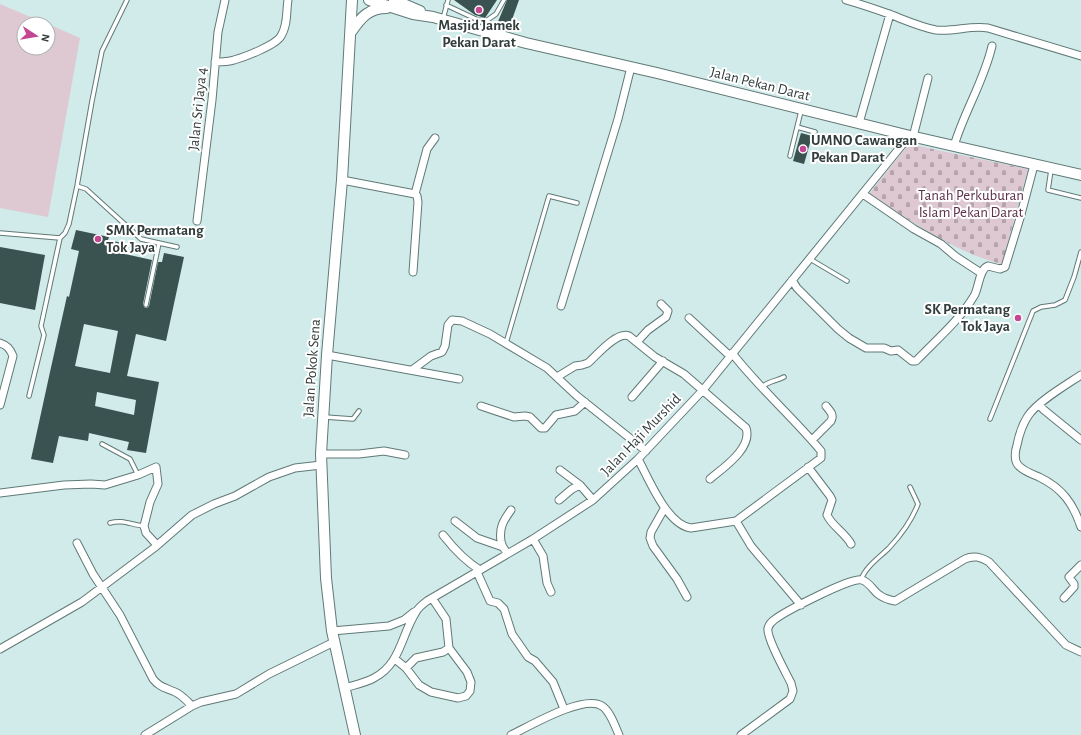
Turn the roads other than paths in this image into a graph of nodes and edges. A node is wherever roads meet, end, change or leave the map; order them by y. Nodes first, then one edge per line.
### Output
1 (127, 0) edge
2 (225, 0) edge
3 (288, 0) edge
4 (352, 0) edge
5 (369, 0) edge
6 (448, 0) edge
7 (504, 0) edge
8 (846, 0) edge
9 (395, 4) edge
10 (446, 4) junction
11 (890, 14) junction
12 (437, 18) junction
13 (477, 25) junction
14 (351, 32) junction
15 (992, 46) dead end
16 (1081, 56) edge
17 (215, 62) junction
18 (631, 67) junction
19 (928, 78) dead end
20 (801, 110) junction
21 (859, 123) junction
22 (797, 127) junction
23 (815, 132) dead end
24 (910, 136) junction
25 (435, 138) dead end
26 (954, 146) junction
27 (790, 156) dead end
28 (1034, 165) junction
29 (1051, 168) junction
30 (1081, 175) edge
31 (342, 180) junction
32 (77, 186) junction
33 (415, 194) junction
34 (863, 194) junction
35 (1081, 198) edge
36 (577, 203) dead end
37 (197, 221) dead end
38 (0, 233) edge
39 (60, 238) junction
40 (159, 244) junction
41 (177, 247) dead end
42 (1081, 252) edge
43 (809, 258) junction
44 (413, 272) dead end
45 (981, 273) junction
46 (792, 280) junction
47 (847, 280) dead end
48 (661, 304) dead end
49 (146, 305) dead end
50 (561, 306) dead end
51 (690, 318) dead end
52 (637, 342) junction
53 (0, 343) edge
54 (506, 343) junction
55 (328, 355) junction
56 (731, 355) junction
57 (663, 361) junction
58 (412, 370) junction
59 (1081, 375) edge
60 (558, 377) junction
61 (784, 377) dead end
62 (459, 379) dead end
63 (761, 388) junction
64 (703, 390) junction
65 (29, 396) dead end
66 (632, 397) dead end
67 (584, 402) junction
68 (0, 405) edge
69 (1039, 405) junction
70 (481, 406) dead end
71 (826, 406) dead end
72 (359, 411) dead end
73 (324, 417) junction
74 (990, 419) dead end
75 (812, 440) junction
76 (1081, 440) edge
77 (102, 444) dead end
78 (646, 451) junction
79 (321, 454) junction
80 (405, 455) dead end
81 (638, 459) junction
82 (322, 465) junction
83 (808, 467) junction
84 (560, 470) dead end
85 (138, 475) junction
86 (710, 478) dead end
87 (580, 485) junction
88 (910, 487) dead end
89 (0, 493) edge
90 (559, 500) dead end
91 (593, 500) junction
92 (664, 509) junction
93 (511, 510) dead end
94 (456, 521) dead end
95 (736, 521) junction
96 (110, 523) dead end
97 (144, 526) junction
98 (1081, 527) edge
99 (443, 535) dead end
100 (533, 539) junction
101 (77, 543) dead end
102 (851, 544) dead end
103 (158, 546) junction
104 (503, 547) junction
105 (508, 553) junction
106 (1081, 565) edge
107 (479, 571) junction
108 (861, 580) junction
109 (102, 588) junction
110 (551, 592) dead end
111 (687, 597) dead end
112 (432, 598) junction
113 (1064, 598) dead end
114 (798, 601) junction
115 (416, 610) junction
116 (332, 631) junction
117 (334, 642) junction
118 (449, 648) junction
119 (0, 649) edge
120 (1081, 652) edge
121 (395, 659) junction
122 (406, 668) junction
123 (344, 688) junction
124 (192, 706) junction
125 (564, 709) junction
126 (145, 735) edge
127 (355, 735) edge
128 (511, 735) edge
129 (619, 735) edge
130 (741, 735) edge

1 - 32 lane
2 - 17 street, Jalan Sri Jaya 4
3 - 17 street
4 - 14 main road, Jalan Pokok Sena
5 - 9 main road, Jalan Pekan Darat
6 - 10 lane
7 - 13 lane
8 - 11 street
9 - 12 main road, Jalan Pekan Darat
9 - 14 main road
10 - 12 lane
10 - 13 lane
11 - 16 street
11 - 21 street
12 - 13 main road, Jalan Pekan Darat
13 - 18 main road, Jalan Pekan Darat
14 - 31 main road, Jalan Pokok Sena
15 - 26 street
17 - 37 street, Jalan Sri Jaya 4
18 - 20 main road, Jalan Pekan Darat
18 - 50 street
19 - 24 street, Jalan Haji Murshid
20 - 21 main road, Jalan Pekan Darat
20 - 22 lane
21 - 24 main road, Jalan Pekan Darat
22 - 23 lane
22 - 27 lane
24 - 26 main road, Jalan Pekan Darat
24 - 34 street, Jalan Haji Murshid
25 - 33 street
26 - 28 main road, Jalan Pekan Darat
28 - 29 main road, Jalan Pekan Darat
28 - 45 street
29 - 30 main road, Jalan Pekan Darat
29 - 35 lane
31 - 33 street
31 - 55 main road, Jalan Pokok Sena
32 - 39 lane
32 - 40 lane
33 - 44 street
34 - 43 street, Jalan Haji Murshid
34 - 45 street
36 - 54 lane
38 - 39 lane
39 - 65 lane
40 - 41 lane
40 - 49 lane
42 - 74 lane
43 - 46 street, Jalan Haji Murshid
43 - 47 lane
45 - 46 street
46 - 56 street, Jalan Haji Murshid
48 - 52 street
51 - 56 street
52 - 57 street
52 - 60 street
53 - 68 street
54 - 58 street
54 - 60 street
55 - 58 street
55 - 73 main road, Jalan Pokok Sena
56 - 63 street
56 - 64 street, Jalan Haji Murshid
57 - 64 street
57 - 66 street
58 - 62 street
59 - 69 street
60 - 67 street
61 - 63 lane
63 - 75 street
64 - 78 street, Jalan Haji Murshid
64 - 86 street
67 - 70 street
67 - 78 street
69 - 76 street
69 - 98 street
71 - 75 street
72 - 73 lane
73 - 79 main road, Jalan Pokok Sena
75 - 83 street
77 - 85 lane
78 - 81 street, Jalan Haji Murshid
79 - 80 street
79 - 82 main road, Jalan Pokok Sena
81 - 91 street, Jalan Haji Murshid
81 - 92 street
82 - 103 street
82 - 116 main road, Jalan Pokok Sena
83 - 95 street
83 - 102 street
84 - 87 street
85 - 89 street
85 - 97 street
87 - 90 street
87 - 91 street
88 - 108 lane
91 - 100 street, Jalan Haji Murshid
92 - 95 street
92 - 111 street
93 - 104 street
94 - 104 street
95 - 114 street
96 - 97 lane
97 - 103 street
99 - 107 street
100 - 105 street, Jalan Haji Murshid
100 - 110 street
101 - 109 street
103 - 109 street
104 - 105 street
105 - 107 street, Jalan Haji Murshid
106 - 113 street
107 - 112 street, Jalan Haji Murshid
107 - 125 street
108 - 114 street
108 - 120 street
109 - 119 street
109 - 124 street
112 - 115 street, Jalan Haji Murshid
112 - 118 street
114 - 130 street
115 - 116 street
115 - 121 street, Jalan Haji Murshid
116 - 117 main road, Jalan Pokok Sena
117 - 123 main road, Jalan Pokok Sena
117 - 124 street
118 - 122 street
118 - 122 street
121 - 122 street
121 - 123 street, Jalan Haji Murshid
123 - 127 main road, Jalan Pokok Sena
124 - 126 street
125 - 128 street
125 - 129 street

